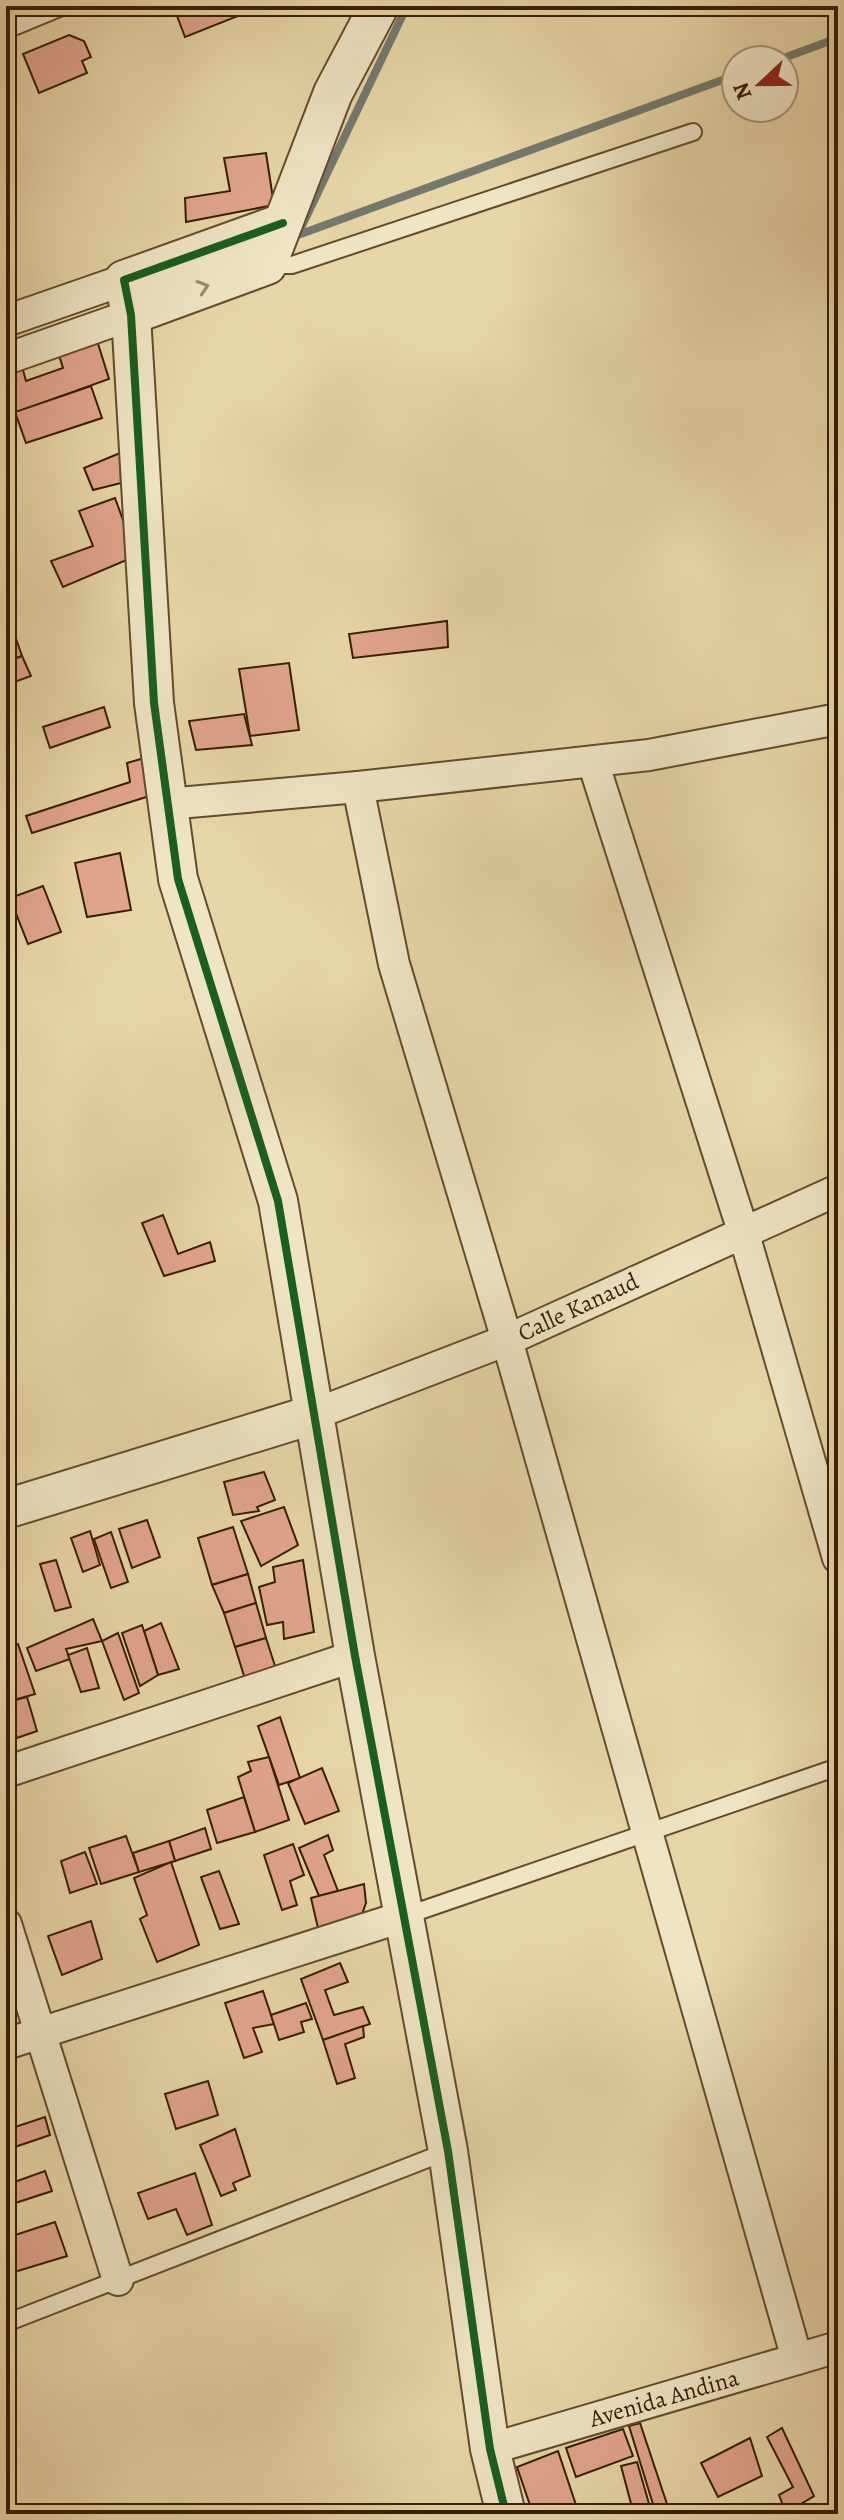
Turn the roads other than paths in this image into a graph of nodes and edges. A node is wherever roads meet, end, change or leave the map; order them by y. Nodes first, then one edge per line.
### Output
1 (64, 6) edge
2 (379, 6) edge
3 (6, 30) edge
4 (693, 132) dead end
5 (283, 223) junction
6 (267, 265) junction
7 (127, 297) junction
8 (6, 321) edge
9 (6, 359) edge
10 (835, 728) edge
11 (593, 762) junction
12 (358, 787) junction
13 (167, 804) junction
14 (838, 1190) edge
15 (743, 1231) junction
16 (507, 1340) junction
17 (315, 1414) junction
18 (6, 1509) edge
19 (838, 1558) edge
20 (355, 1656) junction
21 (838, 1767) edge
22 (6, 1772) edge
23 (648, 1832) junction
24 (405, 1916) junction
25 (6, 1924) edge
26 (42, 2031) junction
27 (6, 2044) edge
28 (448, 2151) junction
29 (118, 2280) junction
30 (6, 2323) edge
31 (838, 2347) edge
32 (797, 2359) junction
33 (490, 2449) junction
34 (506, 2514) edge

1 - 3 lane
2 - 5 street
4 - 6 lane
5 - 6 street
5 - 7 street
7 -> 6 street
7 - 8 street
7 - 9 street
7 - 13 street
10 - 11 street
11 - 12 street
11 - 15 street
12 - 13 street
12 - 16 street
13 - 17 street
14 - 15 street, Calle Kanaud
15 - 16 street, Calle Kanaud
15 - 19 street
16 - 17 street, Calle Kanaud
16 - 23 street
17 - 18 street
17 - 20 street
20 - 22 street
20 - 24 street
21 - 23 lane
23 - 24 lane
23 - 32 street
24 - 26 street
24 - 28 street
25 - 26 street
26 - 27 street
26 - 29 street
28 - 29 lane
28 - 33 street
29 - 30 lane
31 - 32 street, Avenida Andina
32 - 33 street, Avenida Andina
33 - 34 street

